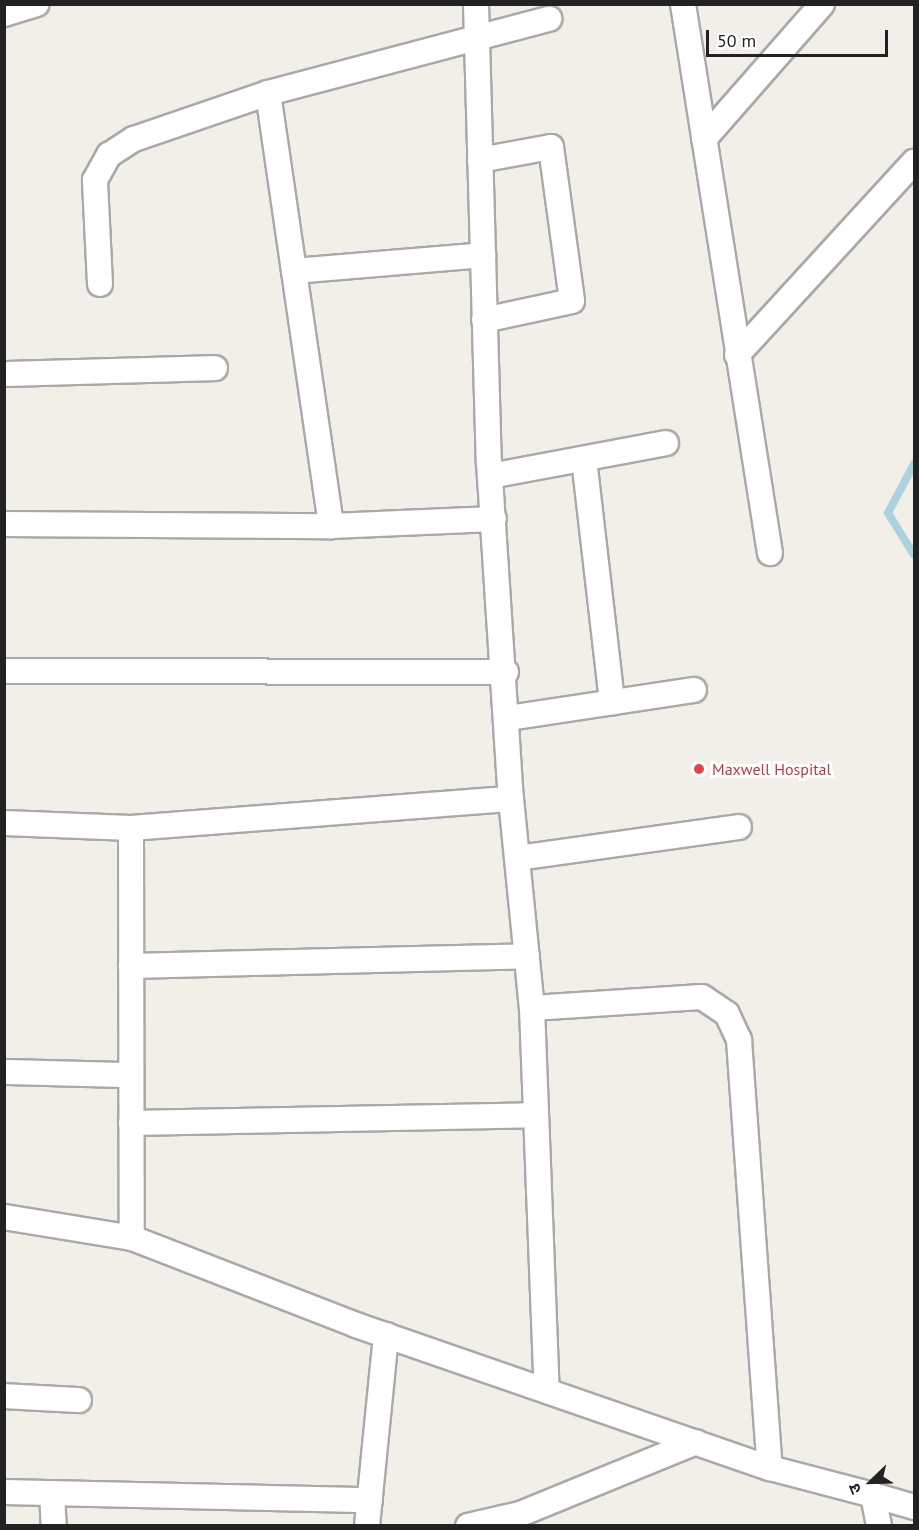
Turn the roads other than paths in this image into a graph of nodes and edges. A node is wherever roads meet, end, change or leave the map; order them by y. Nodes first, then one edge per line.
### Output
1 (36, 4) edge
2 (476, 4) edge
3 (683, 4) edge
4 (822, 4) edge
5 (4, 14) edge
6 (549, 19) dead end
7 (480, 36) junction
8 (268, 93) junction
9 (704, 139) junction
10 (480, 160) junction
11 (915, 162) edge
12 (483, 255) junction
13 (294, 271) junction
14 (100, 284) dead end
15 (484, 320) junction
16 (737, 355) junction
17 (215, 368) dead end
18 (4, 374) edge
19 (666, 443) dead end
20 (584, 459) junction
21 (490, 476) junction
22 (494, 519) junction
23 (4, 524) edge
24 (331, 526) junction
25 (770, 553) dead end
26 (4, 671) edge
27 (506, 672) junction
28 (694, 690) dead end
29 (612, 702) junction
30 (508, 718) junction
31 (511, 799) junction
32 (4, 823) edge
33 (739, 827) dead end
34 (131, 828) junction
35 (518, 858) junction
36 (527, 956) junction
37 (131, 966) junction
38 (532, 1008) junction
39 (4, 1072) edge
40 (131, 1075) junction
41 (536, 1114) junction
42 (131, 1123) junction
43 (4, 1216) edge
44 (132, 1238) junction
45 (386, 1335) junction
46 (547, 1391) junction
47 (4, 1396) edge
48 (79, 1400) dead end
49 (696, 1442) junction
50 (770, 1468) junction
51 (4, 1492) edge
52 (52, 1493) junction
53 (873, 1495) junction
54 (370, 1500) junction
55 (915, 1507) edge
56 (54, 1526) edge
57 (368, 1526) edge
58 (468, 1526) edge
59 (879, 1526) edge

1 - 5 street
2 - 7 street
3 - 9 street
4 - 9 street
6 - 7 street
7 - 8 street
7 - 10 street
8 - 13 street
8 - 14 street
9 - 16 street
10 - 12 street
10 - 15 street
11 - 16 street
12 - 13 street
12 - 15 street
13 - 24 street
15 - 21 street
16 - 25 street
17 - 18 street
19 - 20 street
20 - 21 street
20 - 29 street
21 - 22 street
22 - 24 street
22 - 27 street
23 - 24 street
26 - 27 street
27 - 30 street
28 - 29 street
29 - 30 street
30 - 31 street
31 - 34 street
31 - 35 street
32 - 34 street
33 - 35 street
34 - 37 street
35 - 36 street
36 - 37 street
36 - 38 street
37 - 40 street
38 - 41 street
38 - 50 street
39 - 40 street
40 - 42 street
41 - 42 street
41 - 46 street
42 - 44 street
43 - 44 street
44 - 45 street
45 - 46 street
45 - 54 street
46 - 49 street
47 - 48 street
49 - 50 street
49 - 58 street
50 - 53 street
51 - 52 street
52 - 54 street
52 - 56 street
53 - 55 street
53 - 59 street
54 - 57 street

